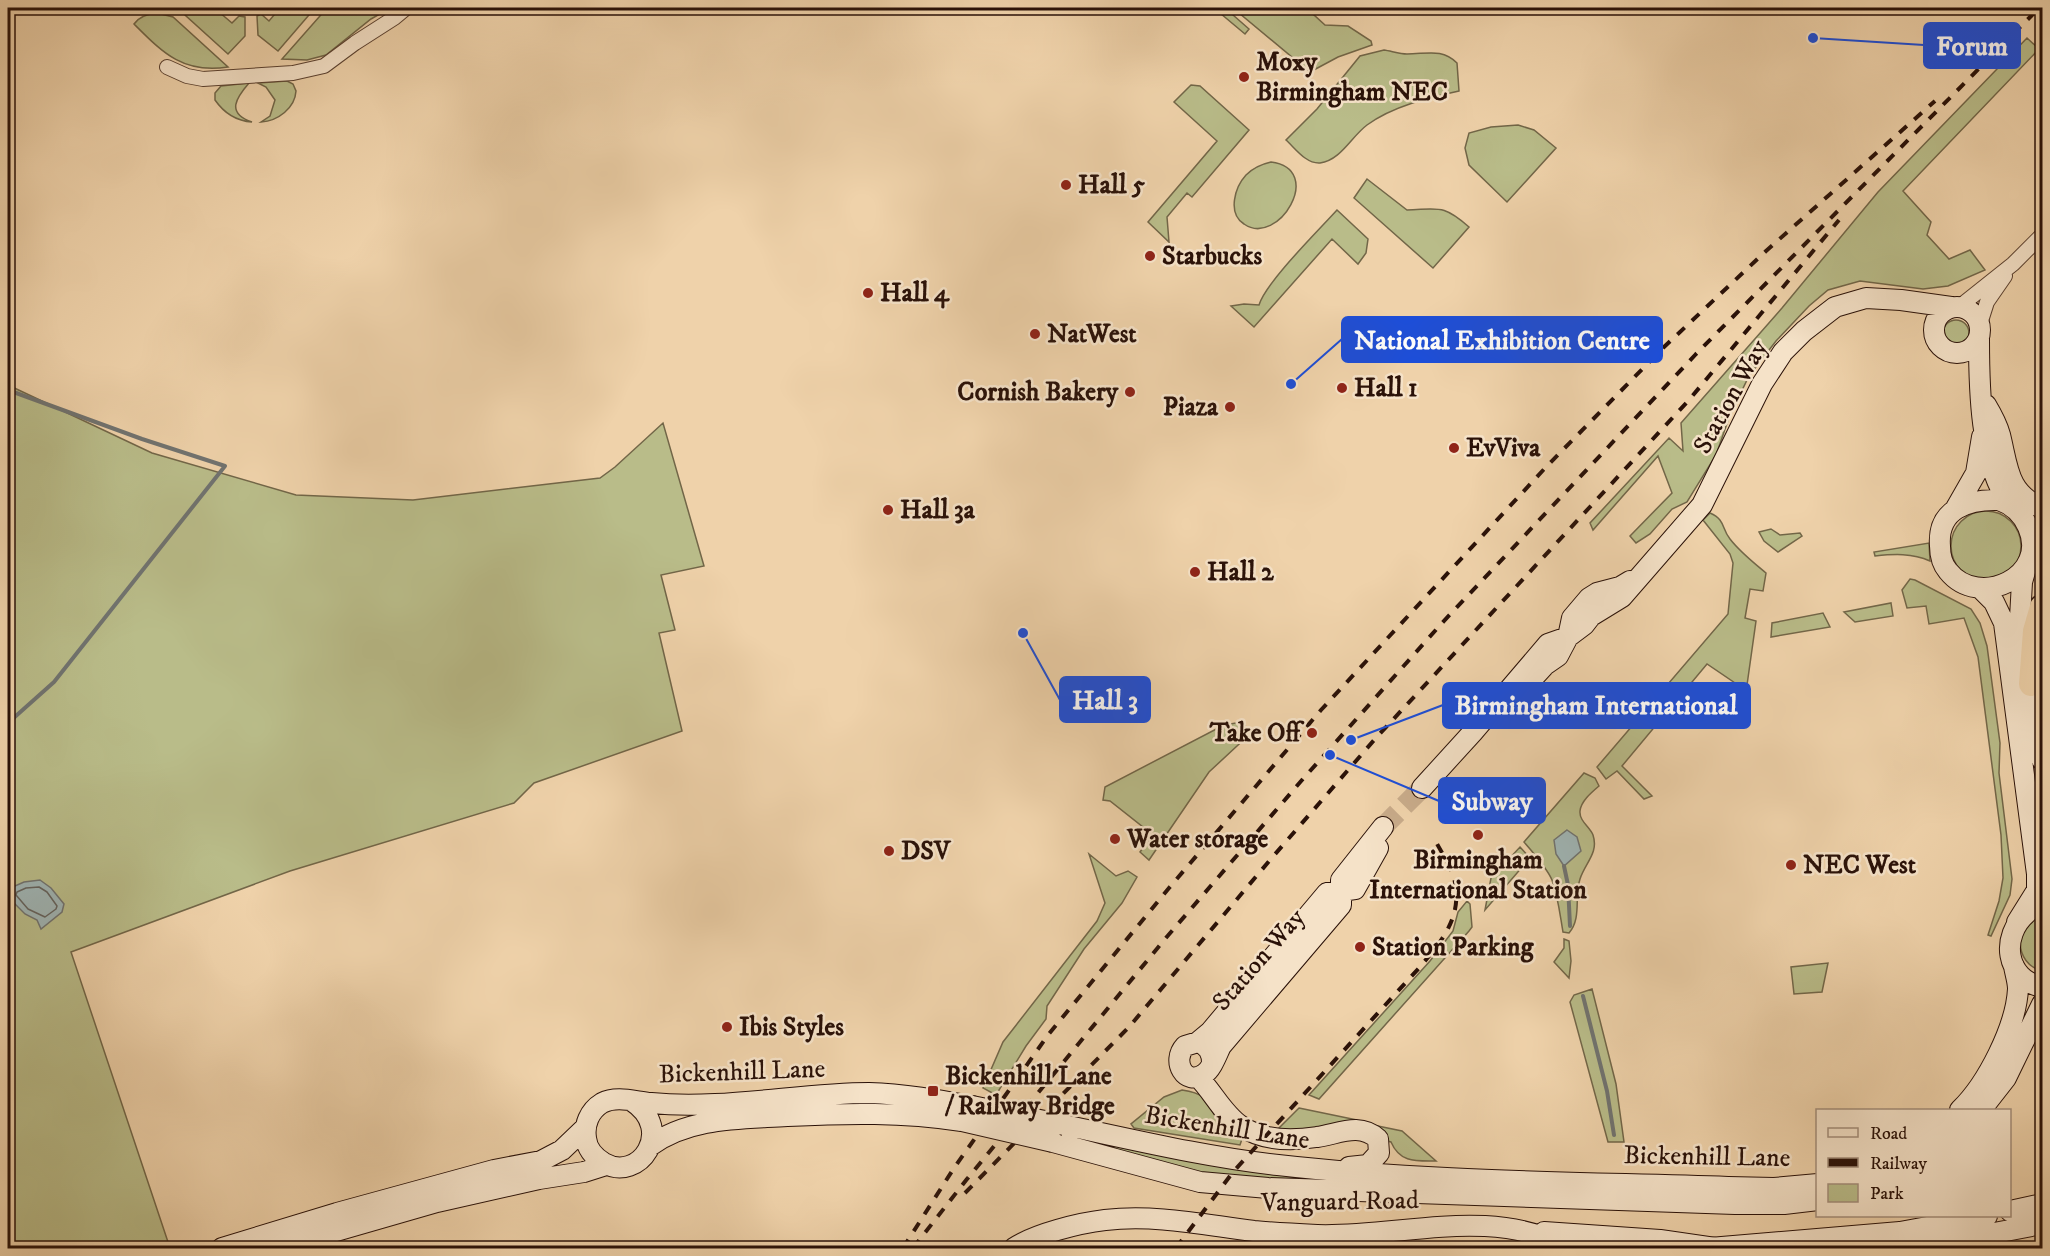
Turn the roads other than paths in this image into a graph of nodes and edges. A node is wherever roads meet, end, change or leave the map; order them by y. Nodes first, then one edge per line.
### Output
1 (406, 8) edge
2 (167, 67) dead end
3 (2043, 235) edge
4 (2013, 264) junction
5 (1901, 300) junction
6 (1955, 307) junction
7 (1934, 327) junction
8 (1980, 331) junction
9 (1951, 353) junction
10 (1979, 392) junction
11 (1983, 426) junction
12 (1956, 508) junction
13 (2043, 508) edge
14 (2017, 510) junction
15 (2043, 523) edge
16 (2032, 561) edge
17 (1981, 589) junction
18 (2043, 607) edge
19 (2031, 684) junction
20 (2043, 760) edge
21 (1426, 791) tunnel mouth
22 (1387, 830) tunnel mouth
23 (1343, 891) junction
24 (2043, 907) edge
25 (2017, 922) junction
26 (2014, 966) junction
27 (2043, 987) edge
28 (2043, 1004) edge
29 (1198, 1042) junction
30 (1205, 1070) junction
31 (632, 1101) junction
32 (1961, 1109) edge
33 (1982, 1109) edge
34 (967, 1114) junction
35 (585, 1128) junction
36 (648, 1150) junction
37 (606, 1165) junction
38 (1319, 1170) junction
39 (1816, 1184) edge
40 (1816, 1200) edge
41 (2043, 1204) edge
42 (2011, 1211) edge
43 (1977, 1217) edge
44 (2043, 1224) edge
45 (1514, 1229) junction
46 (222, 1248) edge
47 (277, 1248) edge
48 (1014, 1248) edge
49 (1568, 1248) edge
50 (1710, 1248) edge
51 (1715, 1248) edge
52 (1916, 1248) edge

1 - 2 street
3 - 4 street
4 - 6 street
4 - 8 street
5 - 6 main road, Station Way
5 - 7 main road
5 - 21 main road, Station Way
6 - 7 main road
6 - 8 main road
7 - 9 main road
8 - 9 main road
8 - 10 main road
9 - 10 main road
10 - 11 main road
10 - 13 main road
11 - 12 main road
11 - 14 main road
12 - 14 main road
12 - 17 main road
14 - 15 main road
14 - 16 main road
16 - 17 main road
16 - 19 main road
17 - 25 main road
18 - 19 highway
19 - 20 main road
22 - 23 main road, Station Way
23 - 29 main road, Station Way
23 - 30 main road, Station Way
24 - 25 main road
25 - 26 main road
26 - 27 main road
26 - 32 main road
28 - 33 main road
29 - 30 main road
29 - 30 main road
30 - 38 main road
31 - 34 main road, Bickenhill Lane
31 - 35 main road
31 - 36 main road
34 - 36 main road, Bickenhill Lane
34 - 38 main road, Bickenhill Lane, bridge
34 - 40 main road, Bickenhill Lane, bridge
35 - 37 main road
35 - 46 main road
36 - 37 main road
37 - 47 main road
38 - 39 main road, Bickenhill Lane
41 - 42 main road
43 - 51 main road
44 - 52 main road
45 - 48 main road, Vanguard Road
45 - 49 main road, Vanguard Road
45 - 51 main road
50 - 51 main road

